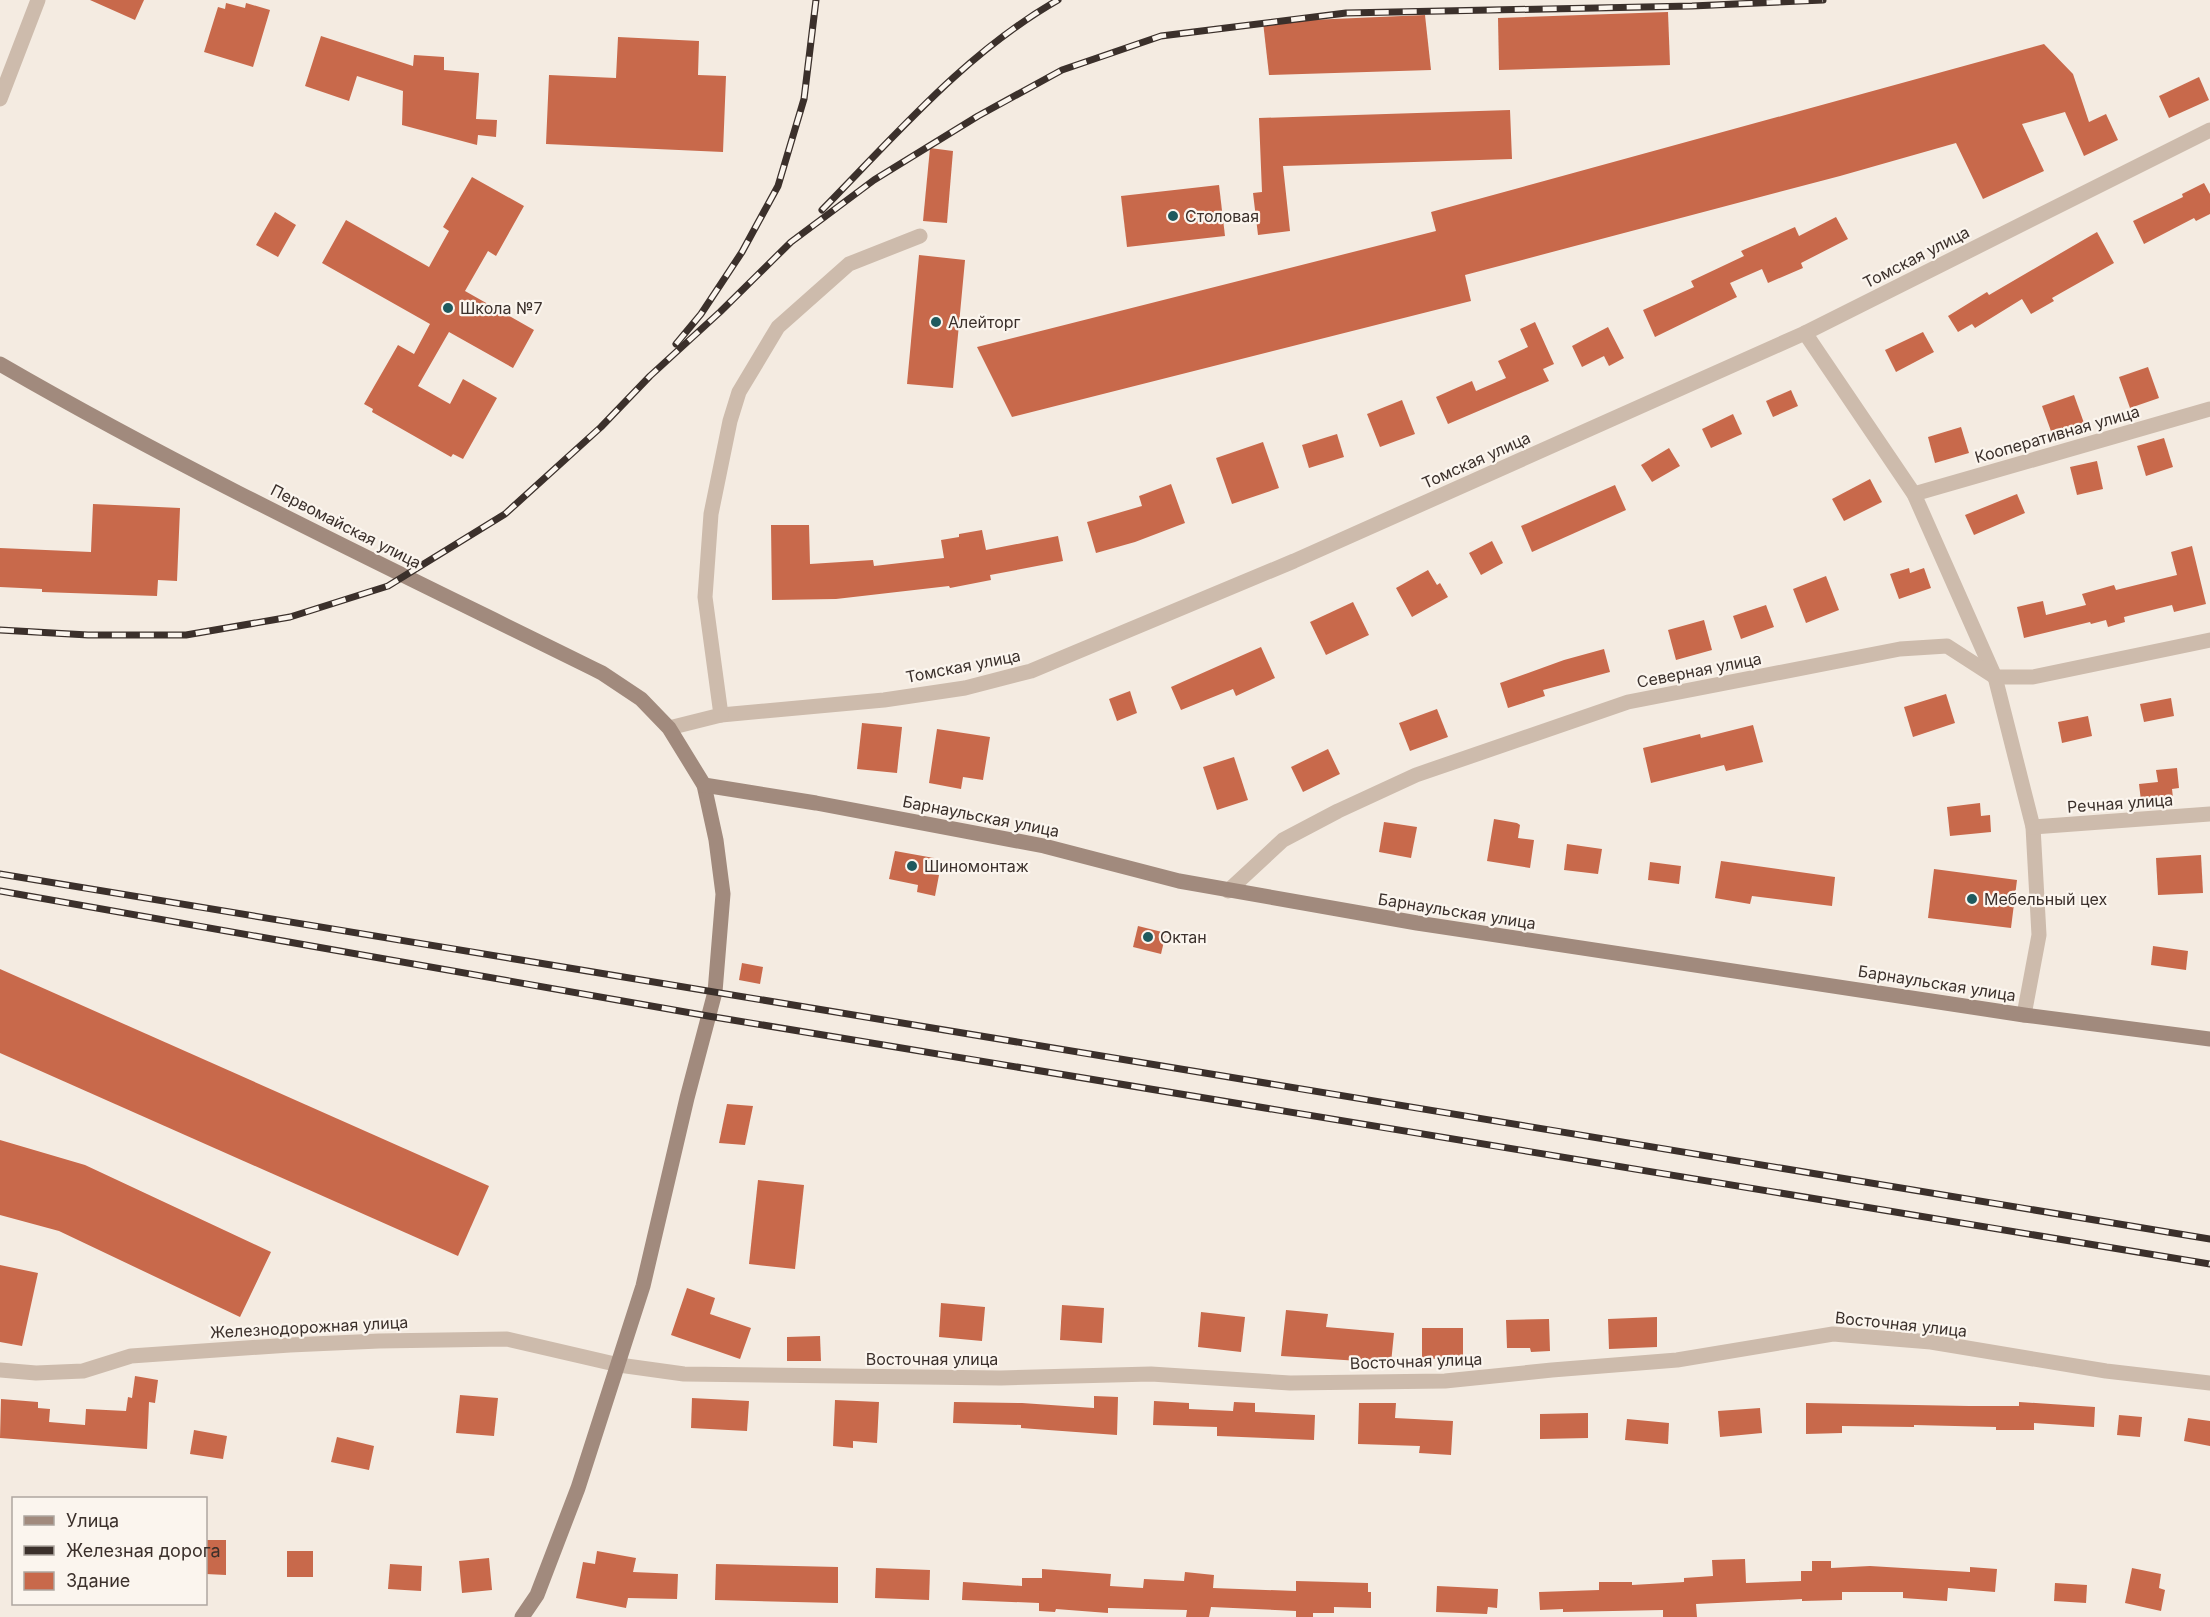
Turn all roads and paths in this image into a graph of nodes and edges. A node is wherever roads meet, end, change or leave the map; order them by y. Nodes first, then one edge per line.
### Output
1 (39, 0) edge
2 (0, 99) edge
3 (2210, 130) edge
4 (920, 236) dead end
5 (1805, 333) junction
6 (0, 364) edge
7 (2210, 409) edge
8 (1914, 494) junction
9 (2210, 640) edge
10 (1995, 677) junction
11 (721, 714) junction
12 (669, 728) junction
13 (704, 785) junction
14 (2210, 814) edge
15 (2033, 827) junction
16 (1228, 891) junction
17 (2025, 1015) junction
18 (2210, 1039) edge
19 (619, 1365) junction
20 (0, 1370) edge
21 (2210, 1383) edge
22 (522, 1617) edge

1 - 2 street
3 - 5 street, Томская улица
4 - 11 street
5 - 8 street
5 - 11 street, Томская улица
6 - 12 main road, Первомайская улица
7 - 8 street, Кооперативная улица
8 - 10 street
9 - 10 street
10 - 15 street
10 - 16 street, Северная улица
11 - 12 street
12 - 13 main road, Первомайская улица
13 - 16 main road, Барнаульская улица
13 - 19 main road, Первомайская улица
14 - 15 street, Речная улица
15 - 17 street
16 - 17 main road, Барнаульская улица
17 - 18 main road, Барнаульская улица
19 - 20 street, Железнодорожная улица
19 - 21 street, Восточная улица
19 - 22 main road, Первомайская улица

